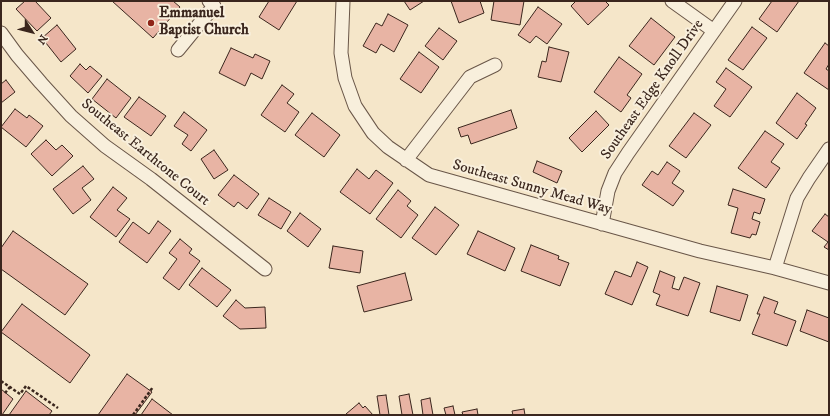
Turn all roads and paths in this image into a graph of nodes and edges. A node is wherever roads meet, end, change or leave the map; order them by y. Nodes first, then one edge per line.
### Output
1 (209, 1) edge
2 (343, 1) edge
3 (672, 1) edge
4 (735, 1) edge
5 (714, 30) junction
6 (1, 33) edge
7 (178, 50) dead end
8 (495, 65) dead end
9 (829, 149) edge
10 (406, 160) junction
11 (602, 224) junction
12 (775, 268) junction
13 (265, 269) dead end
14 (829, 282) edge
15 (1, 381) edge
16 (10, 387) junction
17 (153, 388) dead end
18 (6, 393) dead end
19 (58, 408) dead end
20 (133, 415) edge

1 - 7 street
2 - 10 street, Southeast Sunny Mead Way
3 - 5 street
4 - 5 street, Southeast Edge Knoll Drive
5 - 11 street, Southeast Edge Knoll Drive
6 - 13 street, Southeast Earthtone Court
8 - 10 street
9 - 12 street
10 - 11 street, Southeast Sunny Mead Way
11 - 12 street, Southeast Sunny Mead Way
12 - 14 street, Southeast Sunny Mead Way
15 - 16 path
16 - 18 path
16 - 19 path
17 - 20 path

